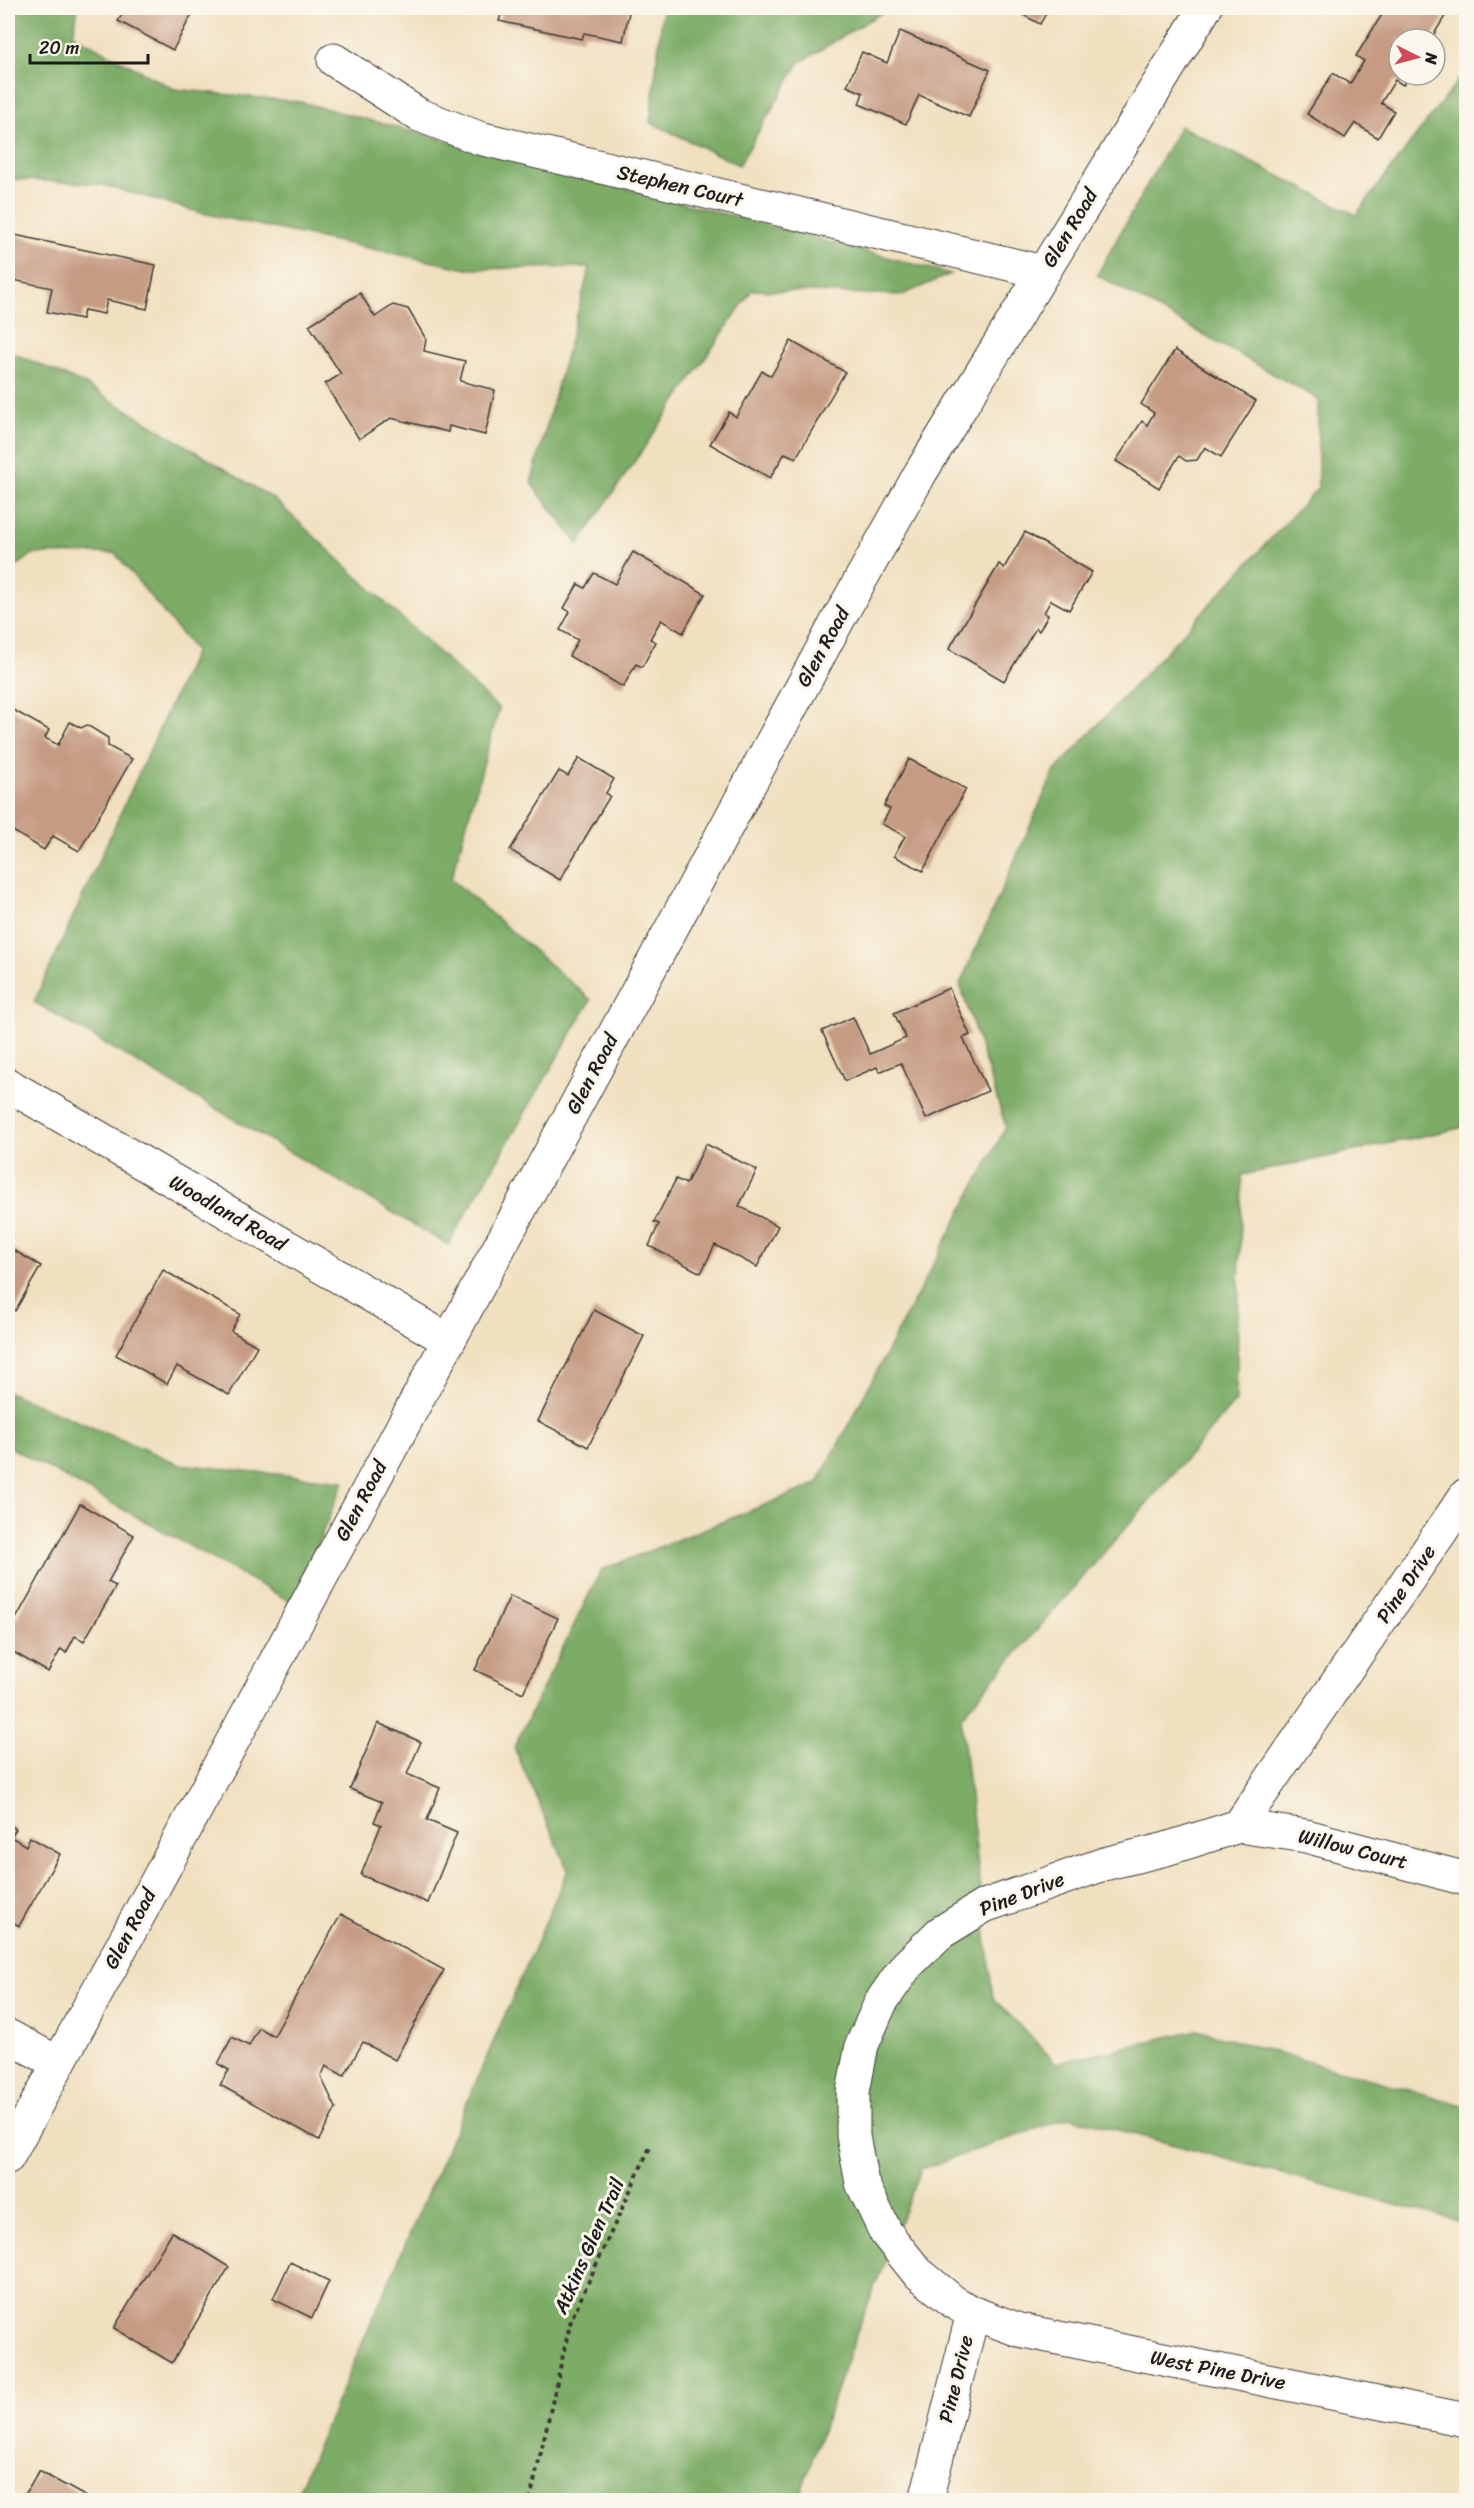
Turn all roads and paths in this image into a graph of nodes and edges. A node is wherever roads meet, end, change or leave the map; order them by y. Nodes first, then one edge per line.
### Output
1 (1205, 8) edge
2 (334, 60) dead end
3 (1043, 272) junction
4 (8, 1085) edge
5 (448, 1340) junction
6 (1467, 1495) edge
7 (1239, 1826) junction
8 (1467, 1878) edge
9 (8, 2036) edge
10 (58, 2063) junction
11 (650, 2147) dead end
12 (8, 2157) edge
13 (973, 2313) junction
14 (1467, 2420) edge
15 (530, 2500) edge
16 (926, 2500) edge

1 - 3 street, Glen Road
2 - 3 street, Stephen Court
3 - 5 street, Glen Road
4 - 5 street, Woodland Road
5 - 10 street, Glen Road
6 - 7 street, Pine Drive
7 - 8 street, Willow Court
7 - 13 street, Pine Drive
9 - 10 street
10 - 12 street, Glen Road
11 - 15 path, Atkins Glen Trail
13 - 14 street, West Pine Drive
13 - 16 street, Pine Drive

